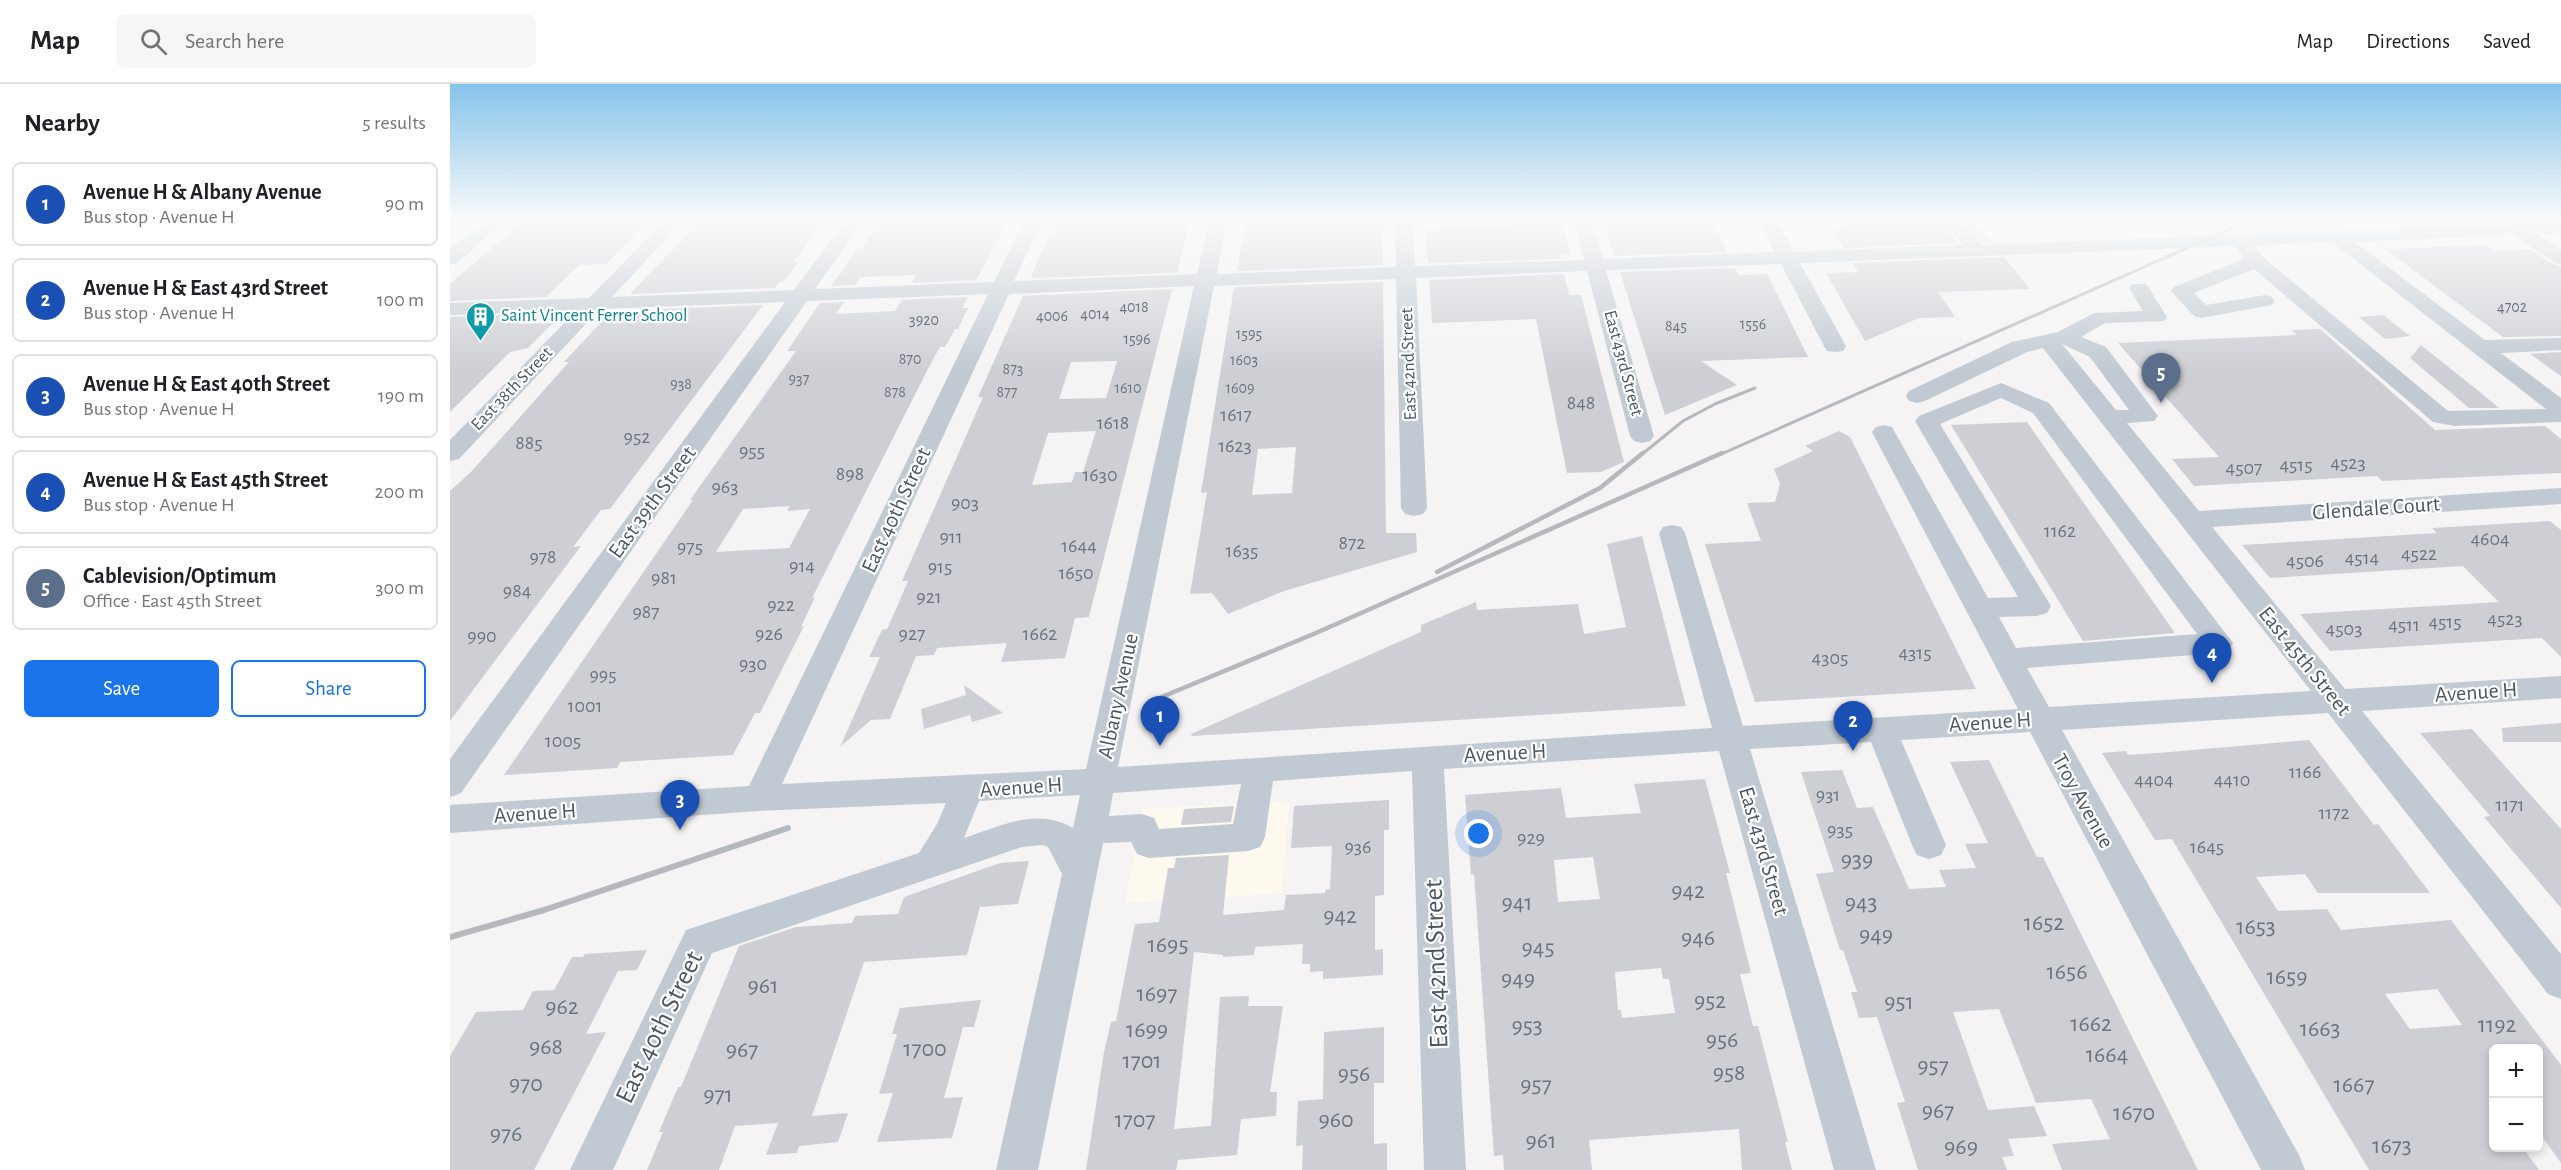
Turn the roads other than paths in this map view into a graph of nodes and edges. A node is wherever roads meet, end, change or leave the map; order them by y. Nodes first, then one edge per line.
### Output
1 (626, 272) edge
2 (818, 272) edge
3 (1009, 272) edge
4 (1207, 272) edge
5 (1442, 272) edge
6 (1598, 272) edge
7 (1795, 272) edge
8 (2231, 272) edge
9 (2269, 272) edge
10 (2382, 272) edge
11 (1406, 273) junction
12 (2221, 276) junction
13 (1205, 281) junction
14 (1001, 288) junction
15 (2139, 288) dead end
16 (800, 296) junction
17 (595, 304) junction
18 (450, 309) edge
19 (2056, 338) junction
20 (2561, 344) edge
21 (1835, 346) dead end
22 (2480, 347) junction
23 (1917, 396) dead end
24 (2561, 409) edge
25 (2561, 415) edge
26 (2110, 417) junction
27 (1884, 432) dead end
28 (1642, 436) dead end
29 (450, 454) edge
30 (2561, 496) edge
31 (1414, 508) dead end
32 (2191, 520) junction
33 (1672, 533) dead end
34 (1978, 608) junction
35 (2006, 659) junction
36 (2561, 687) edge
37 (2338, 701) junction
38 (2038, 719) junction
39 (1881, 729) junction
40 (1731, 739) junction
41 (1427, 758) junction
42 (1259, 770) junction
43 (1100, 781) junction
44 (450, 784) edge
45 (967, 790) junction
46 (759, 798) junction
47 (450, 819) edge
48 (1089, 830) junction
49 (1929, 845) dead end
50 (931, 864) junction
51 (1080, 873) junction
52 (2561, 982) edge
53 (591, 1170) edge
54 (1017, 1170) edge
55 (1445, 1170) edge
56 (1856, 1170) edge
57 (2284, 1170) edge

1 - 17 street, East 38th Street
2 - 16 street, East 39th Street
3 - 14 street, East 40th Street
4 - 13 street, Albany Avenue
5 - 11 street
6 - 28 street, East 43rd Street
7 - 21 street
8 - 12 street
9 - 25 street
10 - 22 street
11 - 13 street
11 - 31 street, East 42nd Street
12 - 12 street
13 - 14 street
13 - 43 street, Albany Avenue
14 - 16 street
14 - 46 street, East 40th Street
15 - 19 street
16 - 17 street
16 - 44 street, East 39th Street
17 - 18 street
17 - 29 street, East 38th Street
19 - 23 street
19 - 26 street, East 45th Street
19 - 26 street
20 - 22 street
22 - 24 street
26 - 32 street, East 45th Street
27 - 34 street, Troy Avenue
30 - 32 street, Glendale Court
32 - 37 street, East 45th Street
33 - 40 street, East 43rd Street
34 - 35 street, Troy Avenue
34 - 35 street
35 - 38 street, Troy Avenue
36 - 37 street, Avenue H
37 - 38 street, Avenue H
37 - 52 street, East 45th Street
38 - 39 street, Avenue H
38 - 57 street, Troy Avenue
39 - 40 street, Avenue H
39 - 49 street
40 - 41 street, Avenue H
40 - 56 street, East 43rd Street
41 - 42 street, Avenue H
41 - 55 street, East 42nd Street
42 - 43 street, Avenue H
42 - 48 street
43 - 45 street, Avenue H
43 - 48 street, Albany Avenue
45 - 46 street, Avenue H
45 - 50 street
46 - 47 street, Avenue H
48 - 51 street, Albany Avenue
50 - 51 street, East 40th Street
50 - 53 street, East 40th Street
51 - 54 street, Albany Avenue

